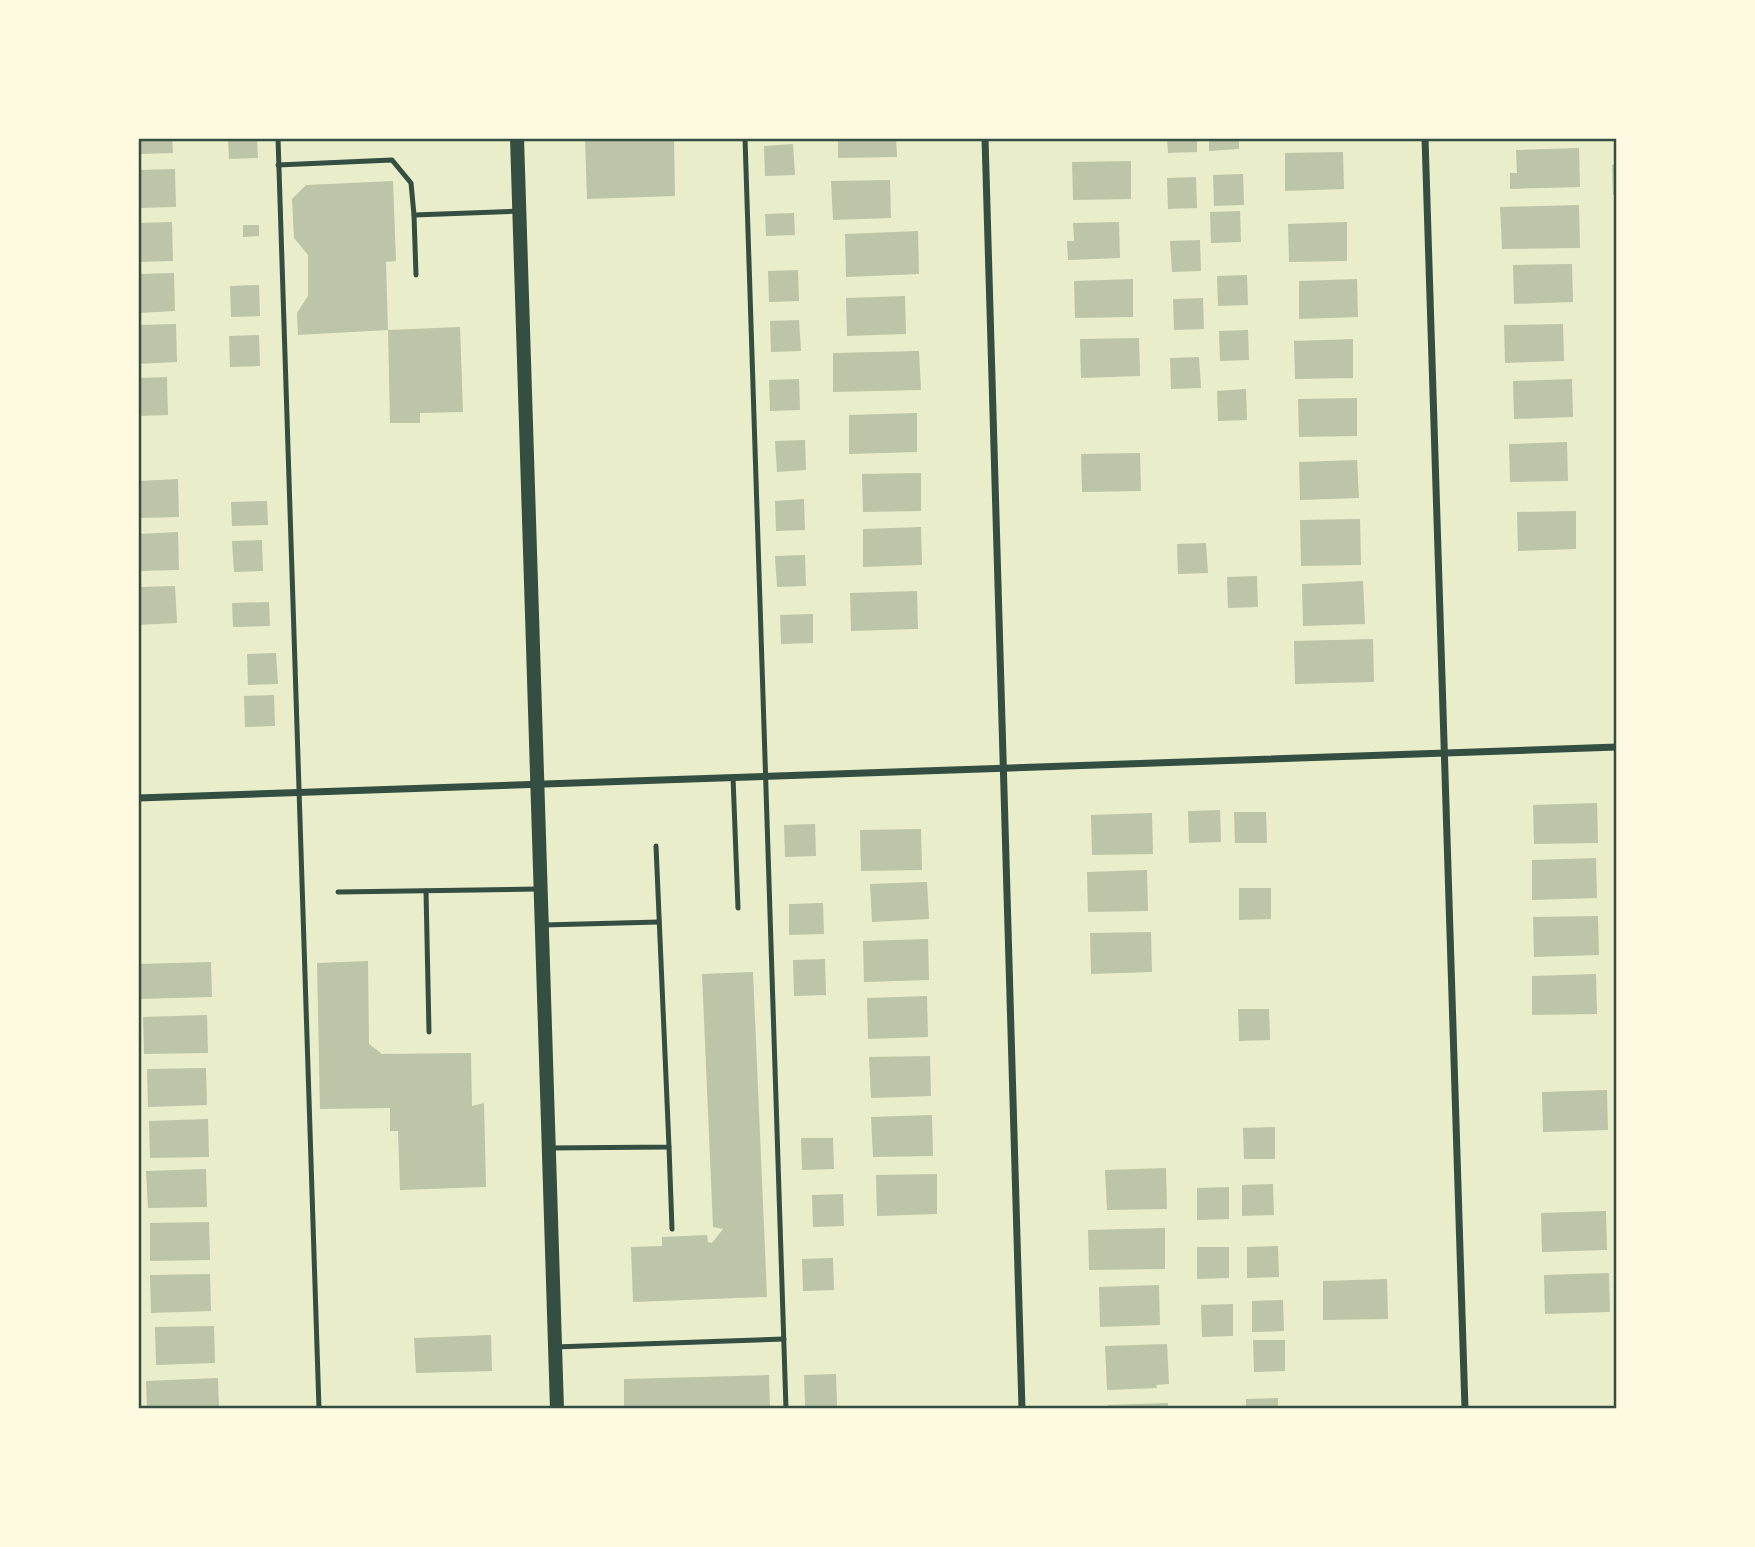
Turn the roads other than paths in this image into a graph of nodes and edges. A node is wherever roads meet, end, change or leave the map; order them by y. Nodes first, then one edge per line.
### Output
1 (278, 138) edge
2 (517, 138) edge
3 (745, 138) edge
4 (985, 138) edge
5 (1425, 138) edge
6 (278, 165) junction
7 (520, 211) junction
8 (414, 215) junction
9 (416, 275) dead end
10 (1617, 747) edge
11 (1444, 753) junction
12 (1004, 768) junction
13 (766, 776) junction
14 (733, 777) junction
15 (538, 784) junction
16 (298, 792) junction
17 (138, 798) edge
18 (656, 846) dead end
19 (541, 889) junction
20 (426, 891) junction
21 (338, 892) dead end
22 (738, 908) dead end
23 (659, 922) junction
24 (543, 925) junction
25 (429, 1032) dead end
26 (669, 1147) junction
27 (549, 1148) junction
28 (672, 1229) dead end
29 (784, 1339) junction
30 (555, 1347) junction
31 (319, 1409) edge
32 (557, 1409) edge
33 (786, 1409) edge
34 (1022, 1409) edge
35 (1465, 1409) edge

1 - 6 lane
2 - 7 main road
3 - 13 lane
4 - 12 street
5 - 11 street
6 - 8 lane
6 - 16 lane
7 - 8 lane
7 - 15 main road
8 - 9 lane
10 - 11 street
11 - 12 street
11 - 35 street
12 - 13 street
12 - 34 street
13 - 14 street
13 - 29 lane
14 - 15 street
14 - 22 lane
15 - 16 street
15 - 19 main road
16 - 17 street
16 - 31 lane
18 - 23 lane
19 - 20 lane
19 - 24 main road
20 - 21 lane
20 - 25 lane
23 - 24 lane
23 - 26 lane
24 - 27 main road
26 - 27 lane
26 - 28 lane
27 - 30 main road
29 - 30 lane
29 - 33 lane
30 - 32 main road

